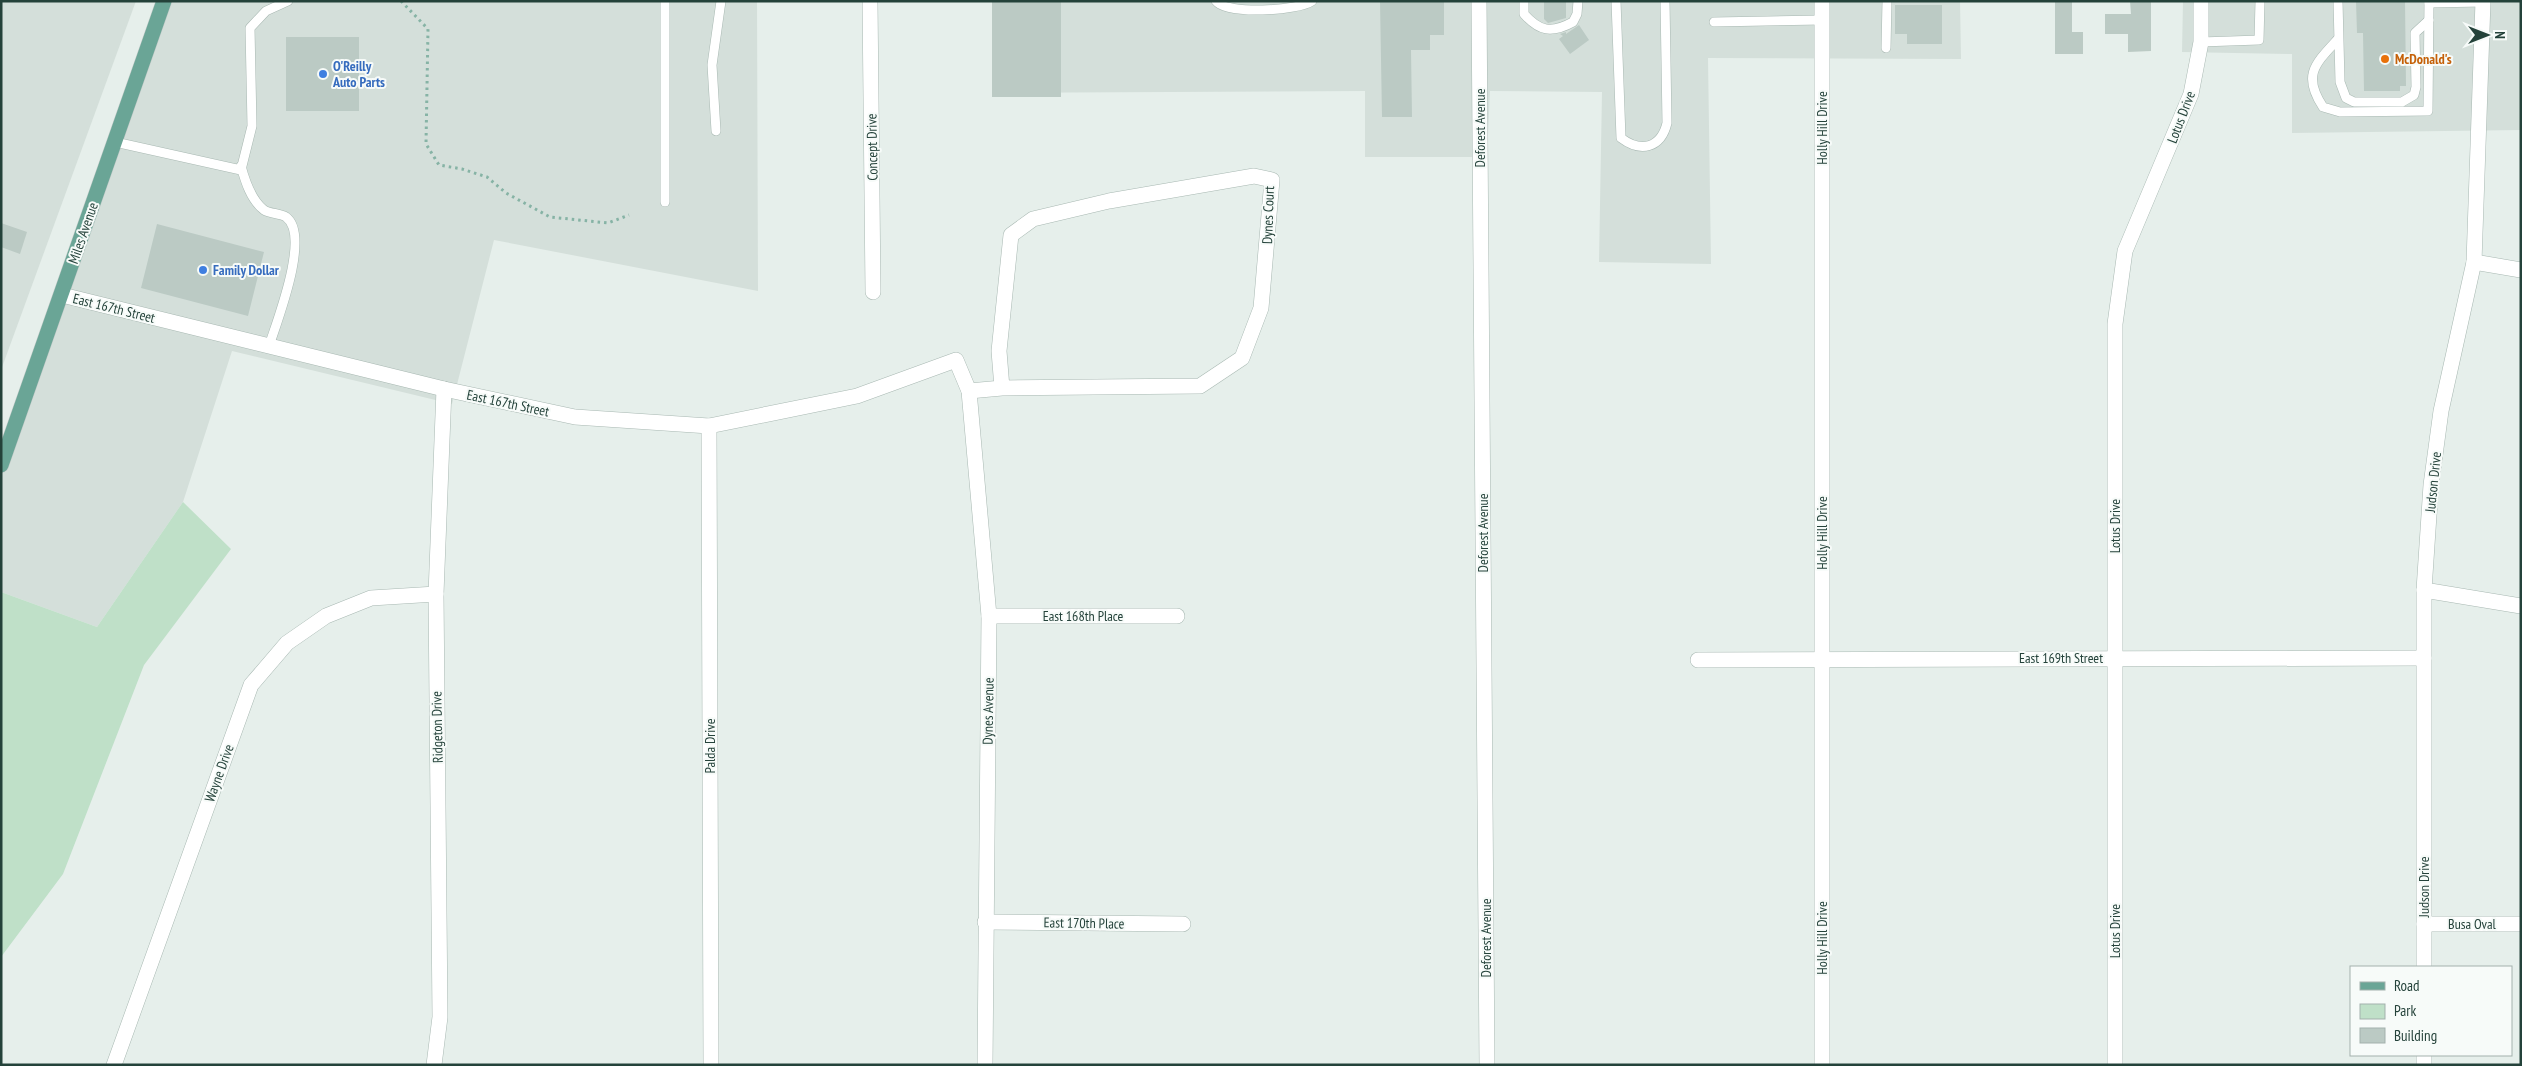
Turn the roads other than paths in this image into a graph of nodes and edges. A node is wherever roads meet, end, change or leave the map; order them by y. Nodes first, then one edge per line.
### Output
1 (164, 1) edge
2 (288, 1) edge
3 (665, 1) edge
4 (721, 1) edge
5 (870, 1) edge
6 (1216, 1) edge
7 (1312, 1) edge
8 (1480, 1) edge
9 (1524, 1) edge
10 (1578, 1) edge
11 (1616, 1) edge
12 (1665, 1) edge
13 (1822, 1) edge
14 (1887, 1) edge
15 (2200, 1) edge
16 (2260, 1) edge
17 (2338, 1) edge
18 (2429, 2) edge
19 (2483, 2) edge
20 (1822, 20) junction
21 (2429, 20) junction
22 (1714, 22) dead end
23 (2338, 39) junction
24 (2201, 42) junction
25 (1886, 48) dead end
26 (716, 131) dead end
27 (115, 142) junction
28 (242, 166) junction
29 (665, 202) dead end
30 (2474, 262) junction
31 (2521, 270) edge
32 (873, 292) dead end
33 (62, 295) junction
34 (269, 346) junction
35 (956, 360) joint
36 (1002, 388) junction
37 (444, 389) junction
38 (969, 391) junction
39 (709, 426) junction
40 (1, 465) edge
41 (2424, 590) junction
42 (436, 594) junction
43 (2521, 606) edge
44 (989, 616) junction
45 (1177, 616) dead end
46 (2115, 658) junction
47 (2424, 658) junction
48 (1698, 660) dead end
49 (1822, 660) junction
50 (985, 922) junction
51 (1183, 924) dead end
52 (2424, 924) junction
53 (2521, 924) edge
54 (2424, 966) edge
55 (114, 1065) edge
56 (434, 1065) edge
57 (711, 1065) edge
58 (985, 1065) edge
59 (1487, 1065) edge
60 (1822, 1065) edge
61 (2115, 1065) edge

1 - 27 main road, Miles Avenue
2 - 28 lane
3 - 29 lane
4 - 26 lane
5 - 32 street, Concept Drive
6 - 7 lane
8 - 59 street, Deforest Avenue
9 - 10 lane
11 - 12 lane
13 - 20 street, Holly Hill Drive
14 - 25 lane
15 - 24 street, Lotus Drive
16 - 24 lane
17 - 23 lane
18 - 19 lane
18 - 21 lane
19 - 30 street, Judson Drive
20 - 22 lane
20 - 49 street, Holly Hill Drive
21 - 23 lane
21 - 23 lane
24 - 46 street, Lotus Drive
27 - 28 lane
27 - 33 main road, Miles Avenue
28 - 34 lane
30 - 31 street
30 - 41 street, Judson Drive
33 - 34 street, East 167th Street
33 - 40 main road, Miles Avenue
34 - 37 street, East 167th Street
35 - 38 street, Dynes Avenue
35 - 39 street, East 167th Street
36 - 36 street, Dynes Court
36 - 38 street, Dynes Court
37 - 39 street, East 167th Street
37 - 42 street, Ridgeton Drive
38 - 44 street, Dynes Avenue
39 - 57 street, Palda Drive
41 - 43 street
41 - 47 street, Judson Drive
42 - 55 street, Wayne Drive
42 - 56 street, Ridgeton Drive
44 - 45 street, East 168th Place
44 - 50 street, Dynes Avenue
46 - 47 street, East 169th Street
46 - 49 street, East 169th Street
46 - 61 street, Lotus Drive
47 - 52 street, Judson Drive
48 - 49 street, East 169th Street
49 - 60 street, Holly Hill Drive
50 - 51 street, East 170th Place
50 - 58 street, Dynes Avenue
52 - 53 street, Busa Oval
52 - 54 street, Judson Drive

